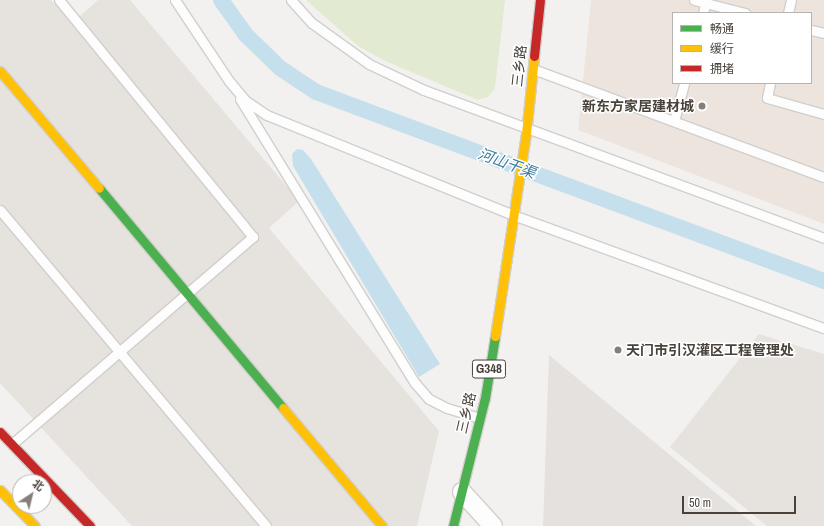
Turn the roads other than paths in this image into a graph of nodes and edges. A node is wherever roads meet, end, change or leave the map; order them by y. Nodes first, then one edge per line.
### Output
1 (58, 0) edge
2 (175, 0) edge
3 (291, 0) edge
4 (540, 0) edge
5 (694, 0) edge
6 (791, 0) edge
7 (706, 1) edge
8 (702, 12) edge
9 (742, 12) edge
10 (788, 12) edge
11 (812, 30) edge
12 (824, 33) edge
13 (533, 69) junction
14 (0, 71) edge
15 (229, 81) junction
16 (684, 84) edge
17 (770, 84) edge
18 (824, 114) edge
19 (674, 122) junction
20 (527, 130) junction
21 (824, 177) edge
22 (0, 210) edge
23 (514, 212) junction
24 (824, 238) edge
25 (187, 294) junction
26 (824, 328) edge
27 (119, 352) junction
28 (480, 418) junction
29 (0, 432) edge
30 (12, 444) junction
31 (0, 490) edge
32 (462, 492) junction
33 (35, 526) edge
34 (90, 526) edge
35 (266, 526) edge
36 (382, 526) edge
37 (453, 526) edge
38 (493, 526) edge

1 - 25 lane
2 - 15 lane
3 - 20 lane
4 - 13 main road, 三乡路 / G348
5 - 7 lane
6 - 10 lane
7 - 8 lane
7 - 9 lane
11 - 12 lane
13 - 19 lane
13 - 20 main road, 三乡路 / G348
14 - 25 main road
15 - 23 lane
15 - 28 lane
16 - 19 lane
17 - 18 lane
19 - 21 lane
20 - 23 main road, G348
20 - 24 lane
22 - 27 lane
23 - 26 lane
23 - 28 main road, 三乡路 / G348
25 - 27 lane
25 - 36 main road
27 - 30 lane
27 - 35 lane
28 - 32 main road, 三乡路 / G348
29 - 30 main road
30 - 34 main road
31 - 33 main road
32 - 37 main road, 三乡路 / G348
32 - 38 street

